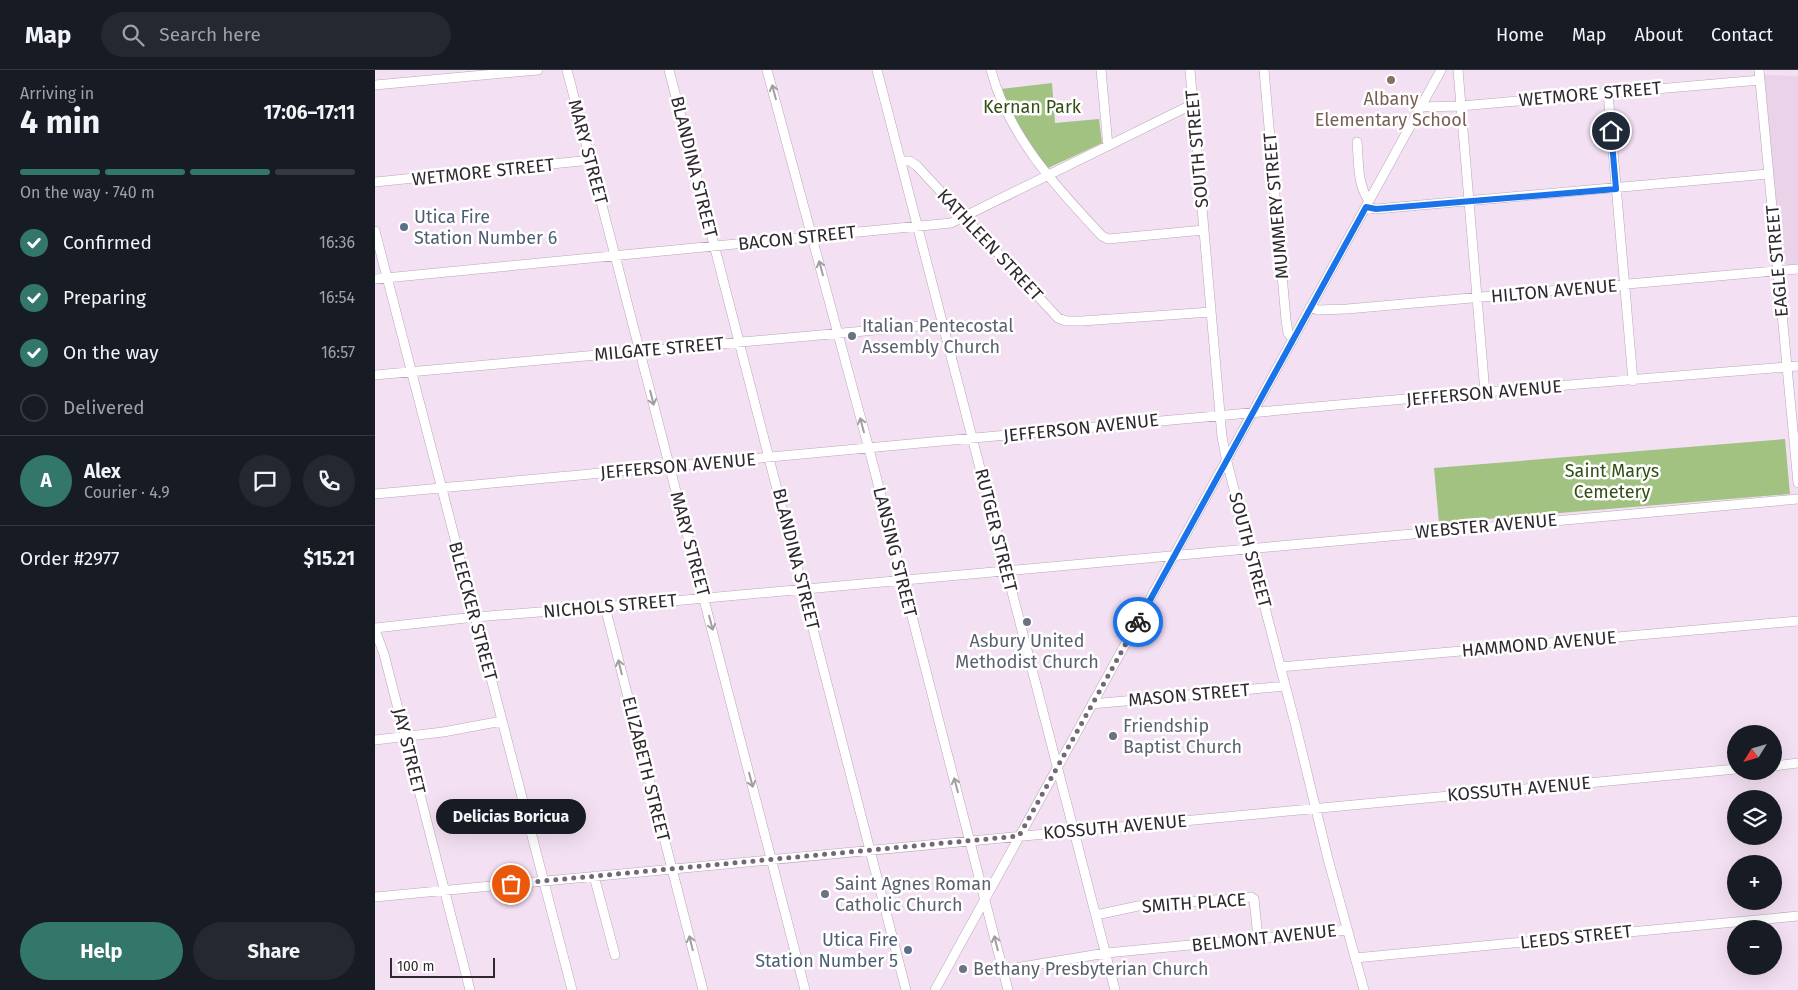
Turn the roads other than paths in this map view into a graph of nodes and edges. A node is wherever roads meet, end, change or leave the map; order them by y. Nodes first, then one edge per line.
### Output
1 (537, 70) edge
2 (567, 70) edge
3 (669, 70) edge
4 (767, 70) edge
5 (877, 70) edge
6 (991, 70) edge
7 (1101, 70) edge
8 (1190, 70) edge
9 (1264, 70) edge
10 (1441, 70) edge
11 (1458, 70) edge
12 (1759, 75) edge
13 (375, 85) edge
14 (1608, 93) junction
15 (1193, 104) junction
16 (1461, 106) junction
17 (1420, 107) junction
18 (1357, 142) dead end
19 (1108, 146) junction
20 (591, 160) junction
21 (901, 160) junction
22 (1769, 174) junction
23 (1048, 176) junction
24 (375, 182) edge
25 (1616, 189) junction
26 (1468, 202) junction
27 (1367, 204) junction
28 (964, 218) junction
29 (917, 226) junction
30 (1204, 230) junction
31 (375, 231) edge
32 (813, 237) junction
33 (714, 247) junction
34 (615, 256) junction
35 (1798, 269) edge
36 (1778, 271) junction
37 (387, 277) junction
38 (375, 279) edge
39 (1624, 285) junction
40 (1477, 297) junction
41 (1310, 307) junction
42 (1211, 312) junction
43 (943, 324) junction
44 (838, 333) junction
45 (1293, 339) junction
46 (739, 342) junction
47 (640, 351) junction
48 (1798, 366) edge
49 (1787, 367) junction
50 (411, 371) junction
51 (375, 375) edge
52 (1633, 380) junction
53 (1485, 393) junction
54 (1253, 414) junction
55 (1221, 416) junction
56 (973, 439) junction
57 (869, 449) junction
58 (770, 458) junction
59 (1227, 462) junction
60 (670, 467) junction
61 (1798, 483) edge
62 (441, 488) junction
63 (375, 494) edge
64 (1798, 499) edge
65 (1249, 549) junction
66 (1175, 555) junction
67 (1007, 570) junction
68 (902, 579) junction
69 (803, 588) junction
70 (704, 598) junction
71 (605, 607) junction
72 (475, 617) junction
73 (1798, 621) edge
74 (375, 629) edge
75 (1280, 667) junction
76 (1285, 686) junction
77 (1093, 704) junction
78 (502, 721) junction
79 (405, 737) junction
80 (375, 740) edge
81 (1798, 763) edge
82 (1783, 765) edge
83 (1057, 768) junction
84 (1727, 770) edge
85 (1316, 808) junction
86 (1073, 831) junction
87 (1019, 836) junction
88 (970, 842) junction
89 (871, 850) junction
90 (771, 859) junction
91 (672, 870) junction
92 (594, 876) junction
93 (544, 880) junction
94 (444, 890) junction
95 (375, 897) edge
96 (985, 897) junction
97 (1095, 915) junction
98 (1798, 916) edge
99 (1347, 930) junction
100 (1258, 938) junction
101 (1105, 953) junction
102 (615, 955) dead end
103 (1355, 958) junction
104 (1003, 970) junction
105 (470, 990) edge
106 (572, 990) edge
107 (703, 990) edge
108 (805, 990) edge
109 (906, 990) edge
110 (935, 990) edge
111 (1008, 990) edge
112 (1115, 990) edge
113 (1363, 990) edge

1 - 13 street
2 - 20 street, MARY STREET
3 - 33 street, BLANDINA STREET
32 -> 4 street, LANSING STREET
5 - 21 street, RUTGER STREET
6 - 23 street
7 - 19 street
8 - 15 street, SOUTH STREET
9 - 45 street, MUMMERY STREET
10 - 17 street
11 - 16 street
12 - 14 street, WETMORE STREET
12 - 22 street, EAGLE STREET
14 - 16 street, WETMORE STREET
14 - 25 street
15 - 19 street, BACON STREET
15 - 30 street, SOUTH STREET
16 - 17 street, WETMORE STREET
16 - 26 street
17 - 27 street
18 - 27 street
19 - 23 street, BACON STREET
20 - 24 street, WETMORE STREET
20 - 34 street, MARY STREET
21 - 28 street, KATHLEEN STREET
21 - 29 street, RUTGER STREET
22 - 25 street
22 - 36 street, EAGLE STREET
23 - 28 street, BACON STREET
23 - 30 street
25 - 26 street
25 - 39 street
26 - 27 street
26 - 40 street
27 - 41 street
28 - 29 street, BACON STREET
28 - 42 street, KATHLEEN STREET
29 - 32 street, BACON STREET
29 - 43 street, RUTGER STREET
30 - 42 street, SOUTH STREET
31 - 37 street, BLEECKER STREET
32 - 33 street, BACON STREET
44 -> 32 street, LANSING STREET
33 - 34 street, BACON STREET
33 - 46 street, BLANDINA STREET
34 - 37 street, BACON STREET
34 - 47 street, MARY STREET
35 - 36 street, HILTON AVENUE
36 - 39 street, HILTON AVENUE
36 - 49 street, EAGLE STREET
37 - 38 street, BACON STREET
37 - 50 street, BLEECKER STREET
39 - 40 street, HILTON AVENUE
39 - 52 street
40 - 41 street, HILTON AVENUE
40 - 53 street
41 - 45 street
42 - 55 street, SOUTH STREET
43 - 44 street, MILGATE STREET
43 - 56 street, RUTGER STREET
44 - 46 street, MILGATE STREET
57 -> 44 street, LANSING STREET
45 - 54 street
46 - 47 street, MILGATE STREET
46 - 58 street, BLANDINA STREET
47 - 50 street, MILGATE STREET
47 -> 60 street, MARY STREET
48 - 49 street, JEFFERSON AVENUE
49 - 52 street, JEFFERSON AVENUE
49 - 61 street, EAGLE STREET
50 - 51 street, MILGATE STREET
50 - 62 street, BLEECKER STREET
52 - 53 street, JEFFERSON AVENUE
53 - 54 street, JEFFERSON AVENUE
54 - 55 street, JEFFERSON AVENUE
54 - 59 street
55 - 56 street, JEFFERSON AVENUE
55 - 59 street, SOUTH STREET
56 - 57 street, JEFFERSON AVENUE
56 - 67 street, RUTGER STREET
57 - 58 street, JEFFERSON AVENUE
57 - 68 street, LANSING STREET
58 - 60 street, JEFFERSON AVENUE
58 - 69 street, BLANDINA STREET
59 - 65 street, SOUTH STREET
59 - 66 street
60 - 62 street, JEFFERSON AVENUE
60 - 70 street, MARY STREET
62 - 63 street, JEFFERSON AVENUE
62 - 72 street, BLEECKER STREET
64 - 65 street, WEBSTER AVENUE
65 - 66 street, WEBSTER AVENUE
65 - 75 street, SOUTH STREET
66 - 67 street, NICHOLS STREET
66 - 77 street
67 - 68 street, NICHOLS STREET
67 - 83 street, RUTGER STREET
68 - 69 street, NICHOLS STREET
88 -> 68 street, LANSING STREET
69 - 70 street, NICHOLS STREET
69 - 89 street, BLANDINA STREET
70 - 71 street, NICHOLS STREET
70 -> 90 street, MARY STREET
71 - 72 street, NICHOLS STREET
91 -> 71 street, ELIZABETH STREET
72 - 74 street, NICHOLS STREET
72 - 78 street, BLEECKER STREET
73 - 75 street, HAMMOND AVENUE
74 - 79 street, JAY STREET
75 - 76 street, SOUTH STREET
76 - 77 street, MASON STREET
76 - 85 street, SOUTH STREET
77 - 83 street
78 - 79 street
78 - 93 street, BLEECKER STREET
79 - 80 street
79 - 94 street, JAY STREET
81 - 82 street
83 - 86 street, RUTGER STREET
83 - 87 street
84 - 85 street, KOSSUTH AVENUE
85 - 86 street, KOSSUTH AVENUE
85 - 99 street, SOUTH STREET
86 - 87 street, KOSSUTH AVENUE
86 - 97 street, RUTGER STREET
87 - 88 street, KOSSUTH AVENUE
87 - 96 street
88 - 89 street, KOSSUTH AVENUE
88 - 96 street, LANSING STREET
89 - 90 street, KOSSUTH AVENUE
89 - 109 street, BLANDINA STREET
90 - 91 street, KOSSUTH AVENUE
90 - 108 street, MARY STREET
91 - 92 street, KOSSUTH AVENUE
107 -> 91 street, ELIZABETH STREET
92 - 93 street, KOSSUTH AVENUE
92 - 102 street
93 - 94 street, KOSSUTH AVENUE
93 - 106 street, BLEECKER STREET
94 - 95 street, KOSSUTH AVENUE
94 - 105 street, JAY STREET
104 -> 96 street, LANSING STREET
96 - 110 street
97 - 100 street, SMITH PLACE
97 - 101 street, RUTGER STREET
98 - 103 street, LEEDS STREET
99 - 100 street, BELMONT AVENUE
99 - 103 street, SOUTH STREET
100 - 101 street, BELMONT AVENUE
101 - 104 street, BELMONT AVENUE
101 - 112 street, RUTGER STREET
103 - 113 street, SOUTH STREET
104 - 111 street, LANSING STREET

